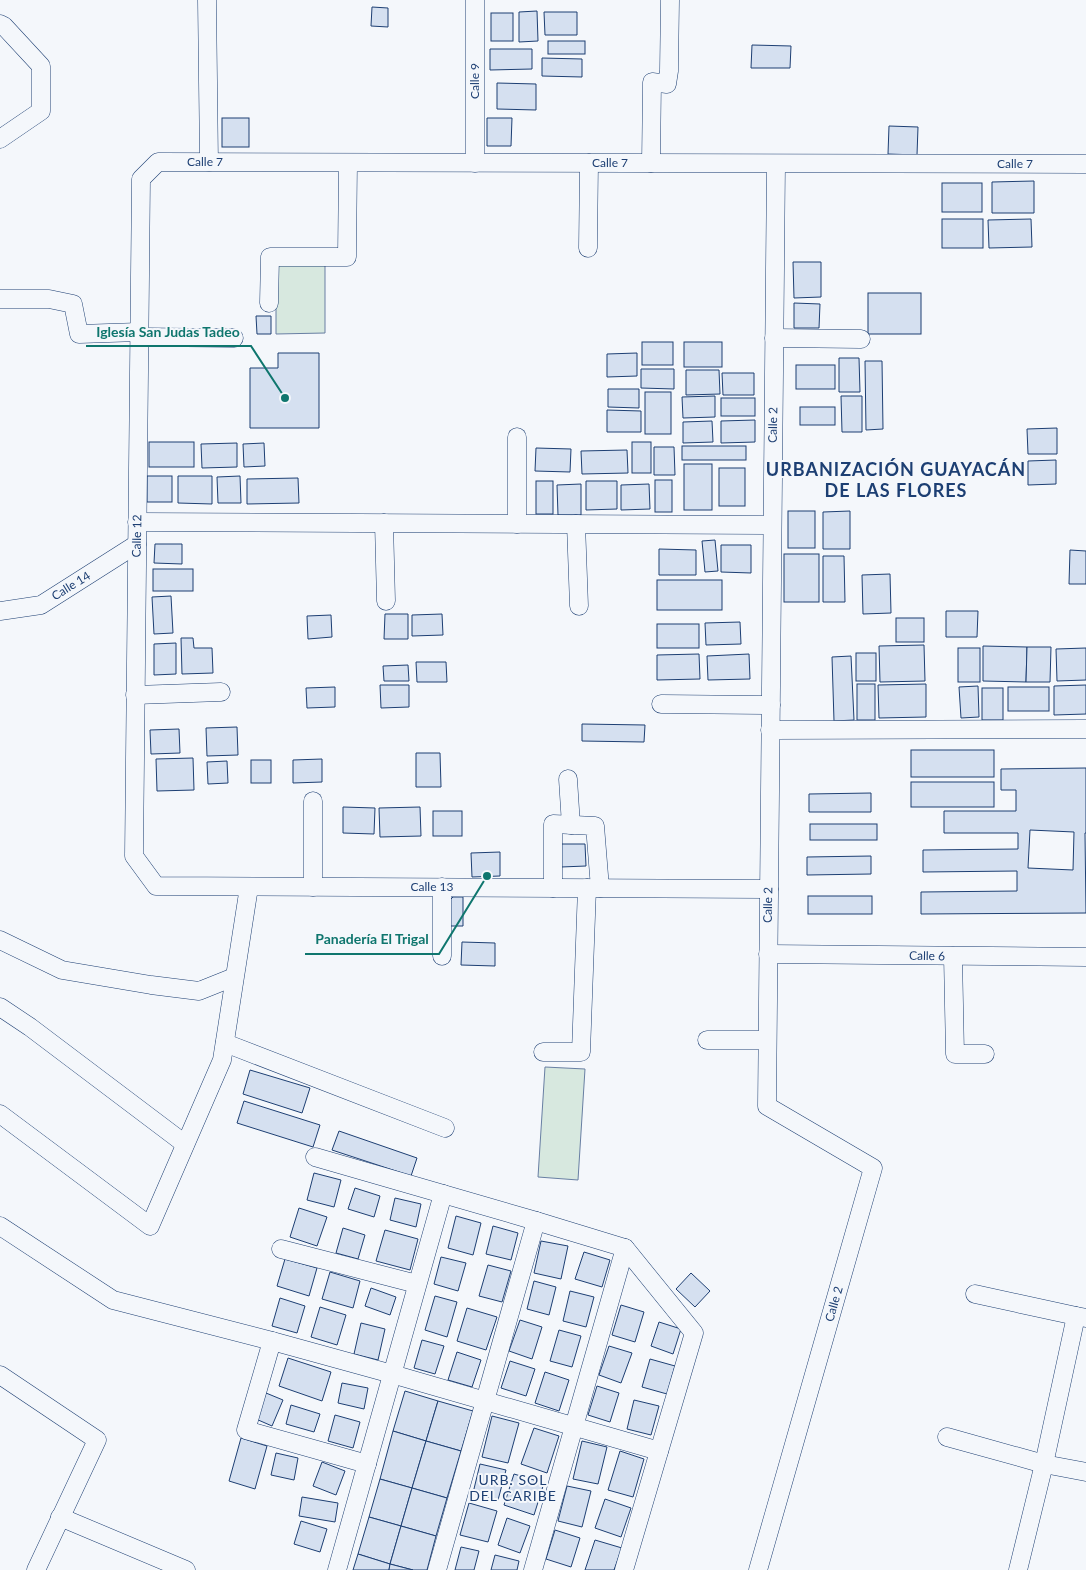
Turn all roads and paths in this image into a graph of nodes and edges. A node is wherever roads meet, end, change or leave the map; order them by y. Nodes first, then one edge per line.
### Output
1 (207, 0) edge
2 (475, 0) edge
3 (670, 0) edge
4 (2, 25) edge
5 (0, 139) edge
6 (209, 162) junction
7 (348, 163) junction
8 (475, 163) junction
9 (589, 163) junction
10 (651, 164) junction
11 (776, 164) junction
12 (1086, 164) edge
13 (140, 179) joint
14 (588, 248) dead end
15 (0, 299) edge
16 (270, 302) dead end
17 (139, 335) junction
18 (234, 338) dead end
19 (774, 338) junction
20 (861, 339) dead end
21 (517, 437) dead end
22 (137, 522) junction
23 (384, 523) junction
24 (517, 524) junction
25 (576, 524) junction
26 (772, 525) junction
27 (137, 544) junction
28 (386, 601) dead end
29 (579, 606) dead end
30 (0, 611) edge
31 (221, 692) dead end
32 (135, 695) junction
33 (661, 704) dead end
34 (770, 705) junction
35 (1086, 729) edge
36 (770, 730) junction
37 (568, 779) dead end
38 (313, 801) dead end
39 (571, 825) junction
40 (156, 886) joint
41 (249, 887) junction
42 (313, 887) junction
43 (442, 888) junction
44 (553, 888) junction
45 (593, 888) junction
46 (768, 889) junction
47 (0, 940) edge
48 (768, 954) junction
49 (442, 956) dead end
50 (953, 956) junction
51 (1086, 957) edge
52 (234, 977) junction
53 (0, 1007) edge
54 (707, 1040) dead end
55 (767, 1040) junction
56 (225, 1043) junction
57 (543, 1052) dead end
58 (986, 1054) dead end
59 (0, 1114) edge
60 (445, 1128) dead end
61 (185, 1144) junction
62 (315, 1157) dead end
63 (443, 1194) junction
64 (536, 1221) junction
65 (0, 1226) edge
66 (624, 1248) junction
67 (281, 1249) dead end
68 (418, 1284) junction
69 (975, 1294) dead end
70 (1081, 1317) edge
71 (272, 1341) junction
72 (392, 1374) junction
73 (0, 1375) edge
74 (485, 1402) junction
75 (574, 1428) junction
76 (947, 1437) dead end
77 (659, 1451) junction
78 (367, 1464) junction
79 (1044, 1464) junction
80 (1086, 1472) edge
81 (60, 1517) junction
82 (36, 1570) edge
83 (186, 1570) edge
84 (337, 1570) edge
85 (437, 1570) edge
86 (533, 1570) edge
87 (624, 1570) edge
88 (758, 1570) edge
89 (1018, 1570) edge

1 - 6 street
2 - 8 street, Calle 9
3 - 10 street
4 - 5 street
6 - 7 street, Calle 7
6 - 13 street, Calle 7
7 - 8 street, Calle 7
7 - 16 street
8 - 9 street, Calle 7
9 - 10 street, Calle 7
9 - 14 street
10 - 11 street, Calle 7
11 - 12 street, Calle 7
11 - 19 street, Calle 2
13 - 17 street, Calle 12
15 - 17 street
17 - 18 street
17 - 22 street, Calle 12
19 - 20 street
19 - 26 street, Calle 2
21 - 24 street
22 - 23 street
22 - 27 street, Calle 12
23 - 24 street
23 - 28 street
24 - 25 street
25 - 26 street
25 - 29 street
26 - 34 street, Calle 2
27 - 30 street, Calle 14
27 - 32 street, Calle 12
31 - 32 street
32 - 40 street, Calle 12
33 - 34 street
34 - 36 street, Calle 2
35 - 36 street
36 - 46 street, Calle 2
37 - 39 street
38 - 42 street
39 - 44 street
39 - 45 street
40 - 41 street, Calle 13
41 - 42 street, Calle 13
41 - 52 street
42 - 43 street, Calle 13
43 - 44 street, Calle 13
43 - 49 street
44 - 45 street, Calle 13
45 - 46 street, Calle 13
45 - 57 street
46 - 48 street, Calle 2
47 - 52 street
48 - 50 street, Calle 6
48 - 55 street, Calle 2
50 - 51 street, Calle 6
50 - 58 street
52 - 56 street
53 - 61 street
54 - 55 street
55 - 88 street, Calle 2
56 - 60 street
56 - 61 street
59 - 61 street
62 - 63 street
63 - 64 street
63 - 68 street
64 - 66 street
64 - 74 street
65 - 71 street
66 - 75 street
66 - 77 street
67 - 68 street
68 - 72 street
69 - 70 street
70 - 79 street
71 - 72 street
71 - 78 street
72 - 74 street
72 - 78 street
73 - 81 street
74 - 75 street
74 - 85 street
75 - 77 street
75 - 86 street
76 - 79 street
77 - 87 street
78 - 84 street
79 - 80 street
79 - 89 street
81 - 82 street
81 - 83 street

